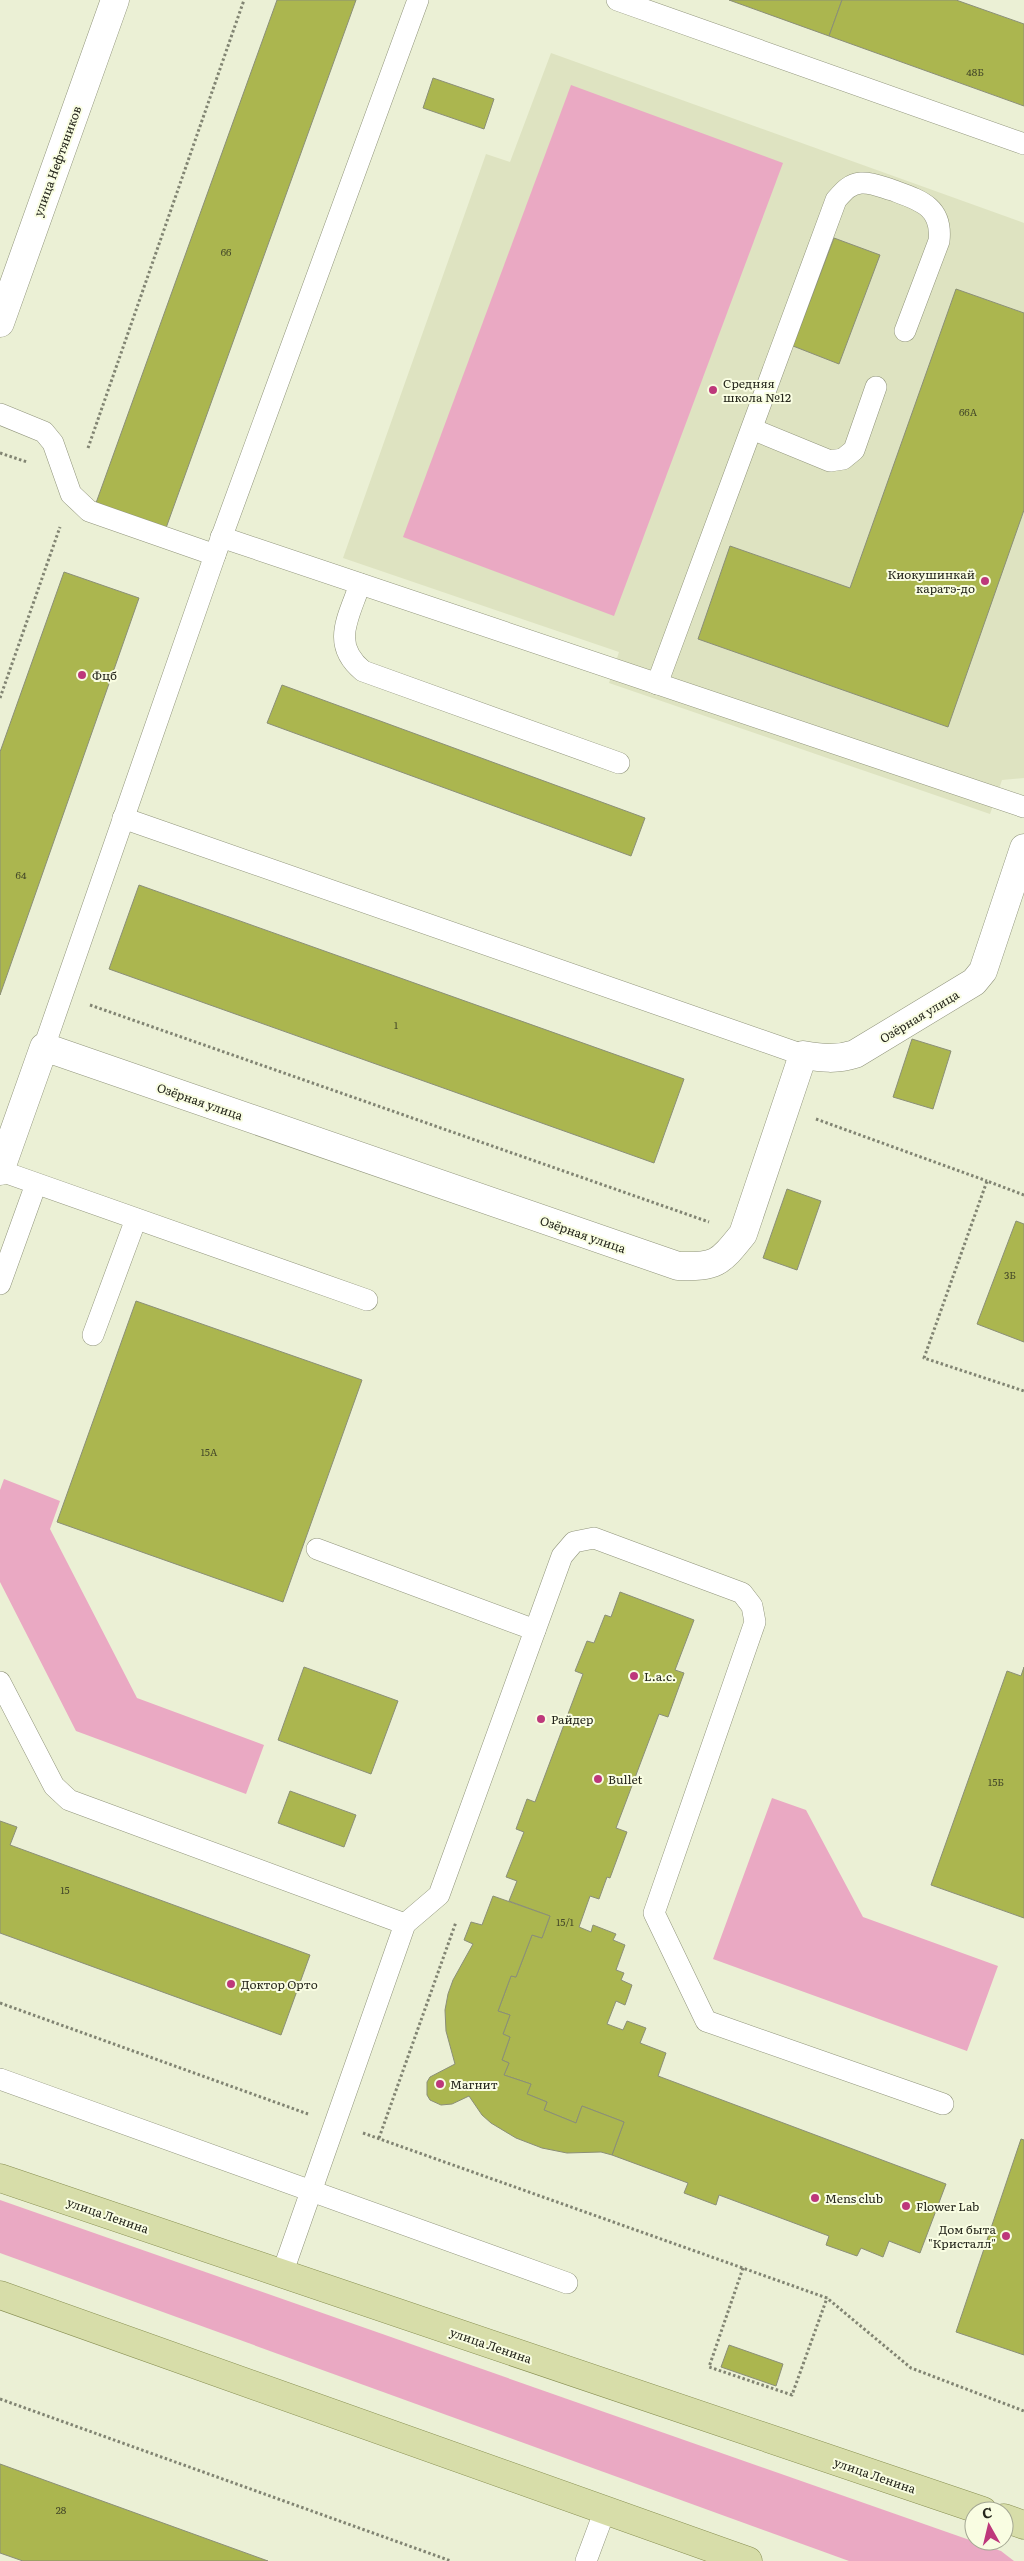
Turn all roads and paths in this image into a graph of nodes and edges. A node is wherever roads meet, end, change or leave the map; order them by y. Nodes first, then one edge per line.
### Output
1 (115, 0) edge
2 (244, 0) edge
3 (418, 0) edge
4 (617, 0) edge
5 (1024, 144) edge
6 (0, 323) edge
7 (905, 331) dead end
8 (876, 387) dead end
9 (0, 414) edge
10 (752, 429) junction
11 (71, 494) junction
12 (218, 546) junction
13 (360, 584) junction
14 (657, 684) junction
15 (0, 698) edge
16 (620, 763) dead end
17 (1024, 807) edge
18 (123, 818) junction
19 (1024, 848) edge
20 (62, 996) junction
21 (44, 1047) junction
22 (803, 1055) junction
23 (785, 1107) junction
24 (1, 1171) edge
25 (987, 1181) junction
26 (36, 1184) junction
27 (1024, 1195) edge
28 (136, 1219) junction
29 (743, 1234) junction
30 (0, 1284) edge
31 (367, 1300) dead end
32 (93, 1335) dead end
33 (1024, 1391) edge
34 (317, 1550) dead end
35 (535, 1630) junction
36 (0, 1682) edge
37 (406, 1924) junction
38 (0, 2003) edge
39 (0, 2079) edge
40 (943, 2104) dead end
41 (336, 2124) junction
42 (0, 2178) edge
43 (312, 2190) junction
44 (743, 2268) junction
45 (282, 2274) junction
46 (567, 2283) dead end
47 (0, 2295) edge
48 (827, 2298) junction
49 (0, 2399) edge
50 (1024, 2411) edge
51 (964, 2505) edge
52 (605, 2510) junction
53 (451, 2561) edge
54 (586, 2561) edge
55 (748, 2561) edge

1 - 6 street, улица Нефтяников
2 - 11 path
3 - 12 lane
4 - 5 lane
7 - 10 lane
8 - 10 lane
9 - 11 lane
10 - 14 lane
11 - 12 lane
11 - 15 path
12 - 13 lane
12 - 18 lane
13 - 14 lane
13 - 16 lane
14 - 17 lane
18 - 20 lane
18 - 22 lane
19 - 22 street, Озёрная улица
20 - 21 lane
20 - 29 path
21 - 24 street
21 - 29 street, Озёрная улица
22 - 23 street, Озёрная улица
23 - 25 path
23 - 29 street, Озёрная улица
24 - 26 lane
25 - 27 path
25 - 33 path
26 - 28 lane
26 - 30 lane
28 - 31 lane
28 - 32 lane
34 - 35 lane
35 - 37 lane
35 - 40 lane
36 - 37 lane
37 - 41 lane
38 - 41 path
39 - 43 lane
41 - 43 lane
41 - 44 path
42 - 45 main road, улица Ленина
43 - 45 lane
43 - 46 lane
44 - 48 path
44 - 48 path
45 - 51 main road, улица Ленина
47 - 52 main road
48 - 50 path
49 - 53 path
52 - 54 lane
52 - 55 main road

